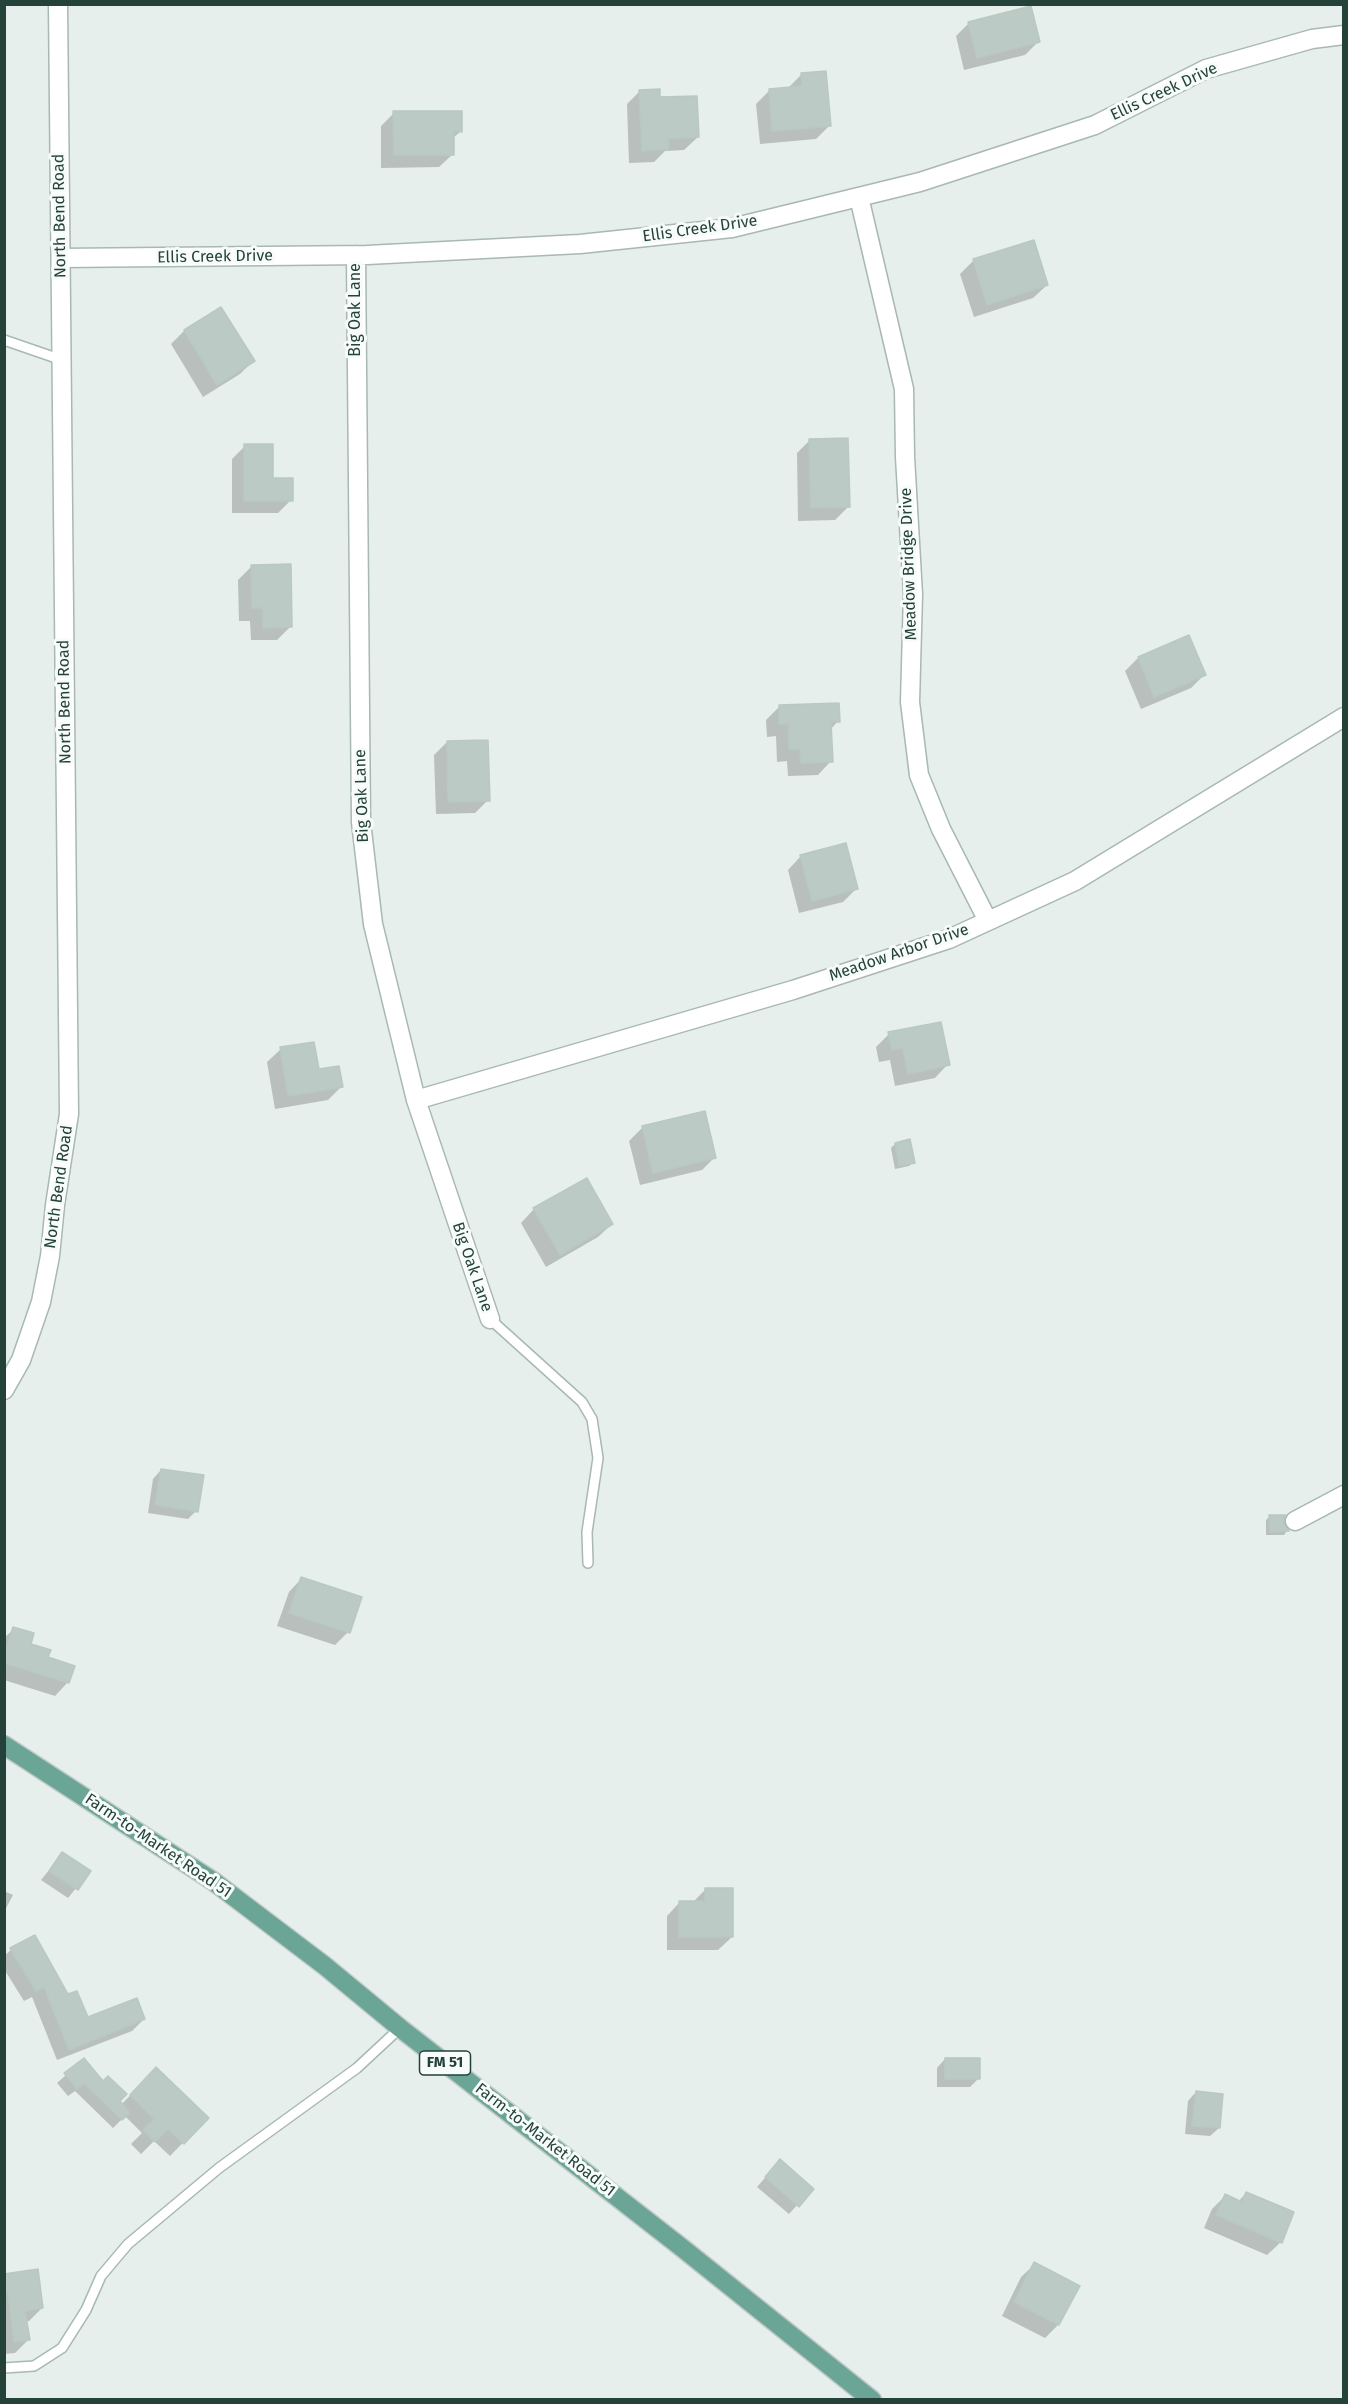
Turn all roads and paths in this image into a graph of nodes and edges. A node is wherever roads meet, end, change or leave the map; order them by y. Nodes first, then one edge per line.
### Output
1 (58, 4) edge
2 (1344, 35) edge
3 (859, 196) junction
4 (356, 255) junction
5 (61, 258) junction
6 (4, 340) edge
7 (62, 360) junction
8 (1344, 717) edge
9 (988, 921) junction
10 (416, 1100) junction
11 (490, 1319) joint
12 (4, 1390) edge
13 (1344, 1495) edge
14 (1295, 1521) dead end
15 (588, 1563) dead end
16 (4, 1745) edge
17 (400, 2028) junction
18 (4, 2368) edge
19 (872, 2400) edge

1 - 5 street, North Bend Road
2 - 3 street, Ellis Creek Drive
3 - 4 street, Ellis Creek Drive
3 - 9 street, Meadow Bridge Drive
4 - 5 street, Ellis Creek Drive
4 - 10 street, Big Oak Lane
5 - 7 street, North Bend Road
6 - 7 lane
7 - 12 street, North Bend Road
8 - 9 street, Meadow Arbor Drive
9 - 10 street, Meadow Arbor Drive
10 - 11 street, Big Oak Lane
11 - 15 lane
13 - 14 street
16 - 17 main road, Farm-to-Market Road 51 / FM 51
17 - 18 lane
17 - 19 main road, Farm-to-Market Road 51 / FM 51

